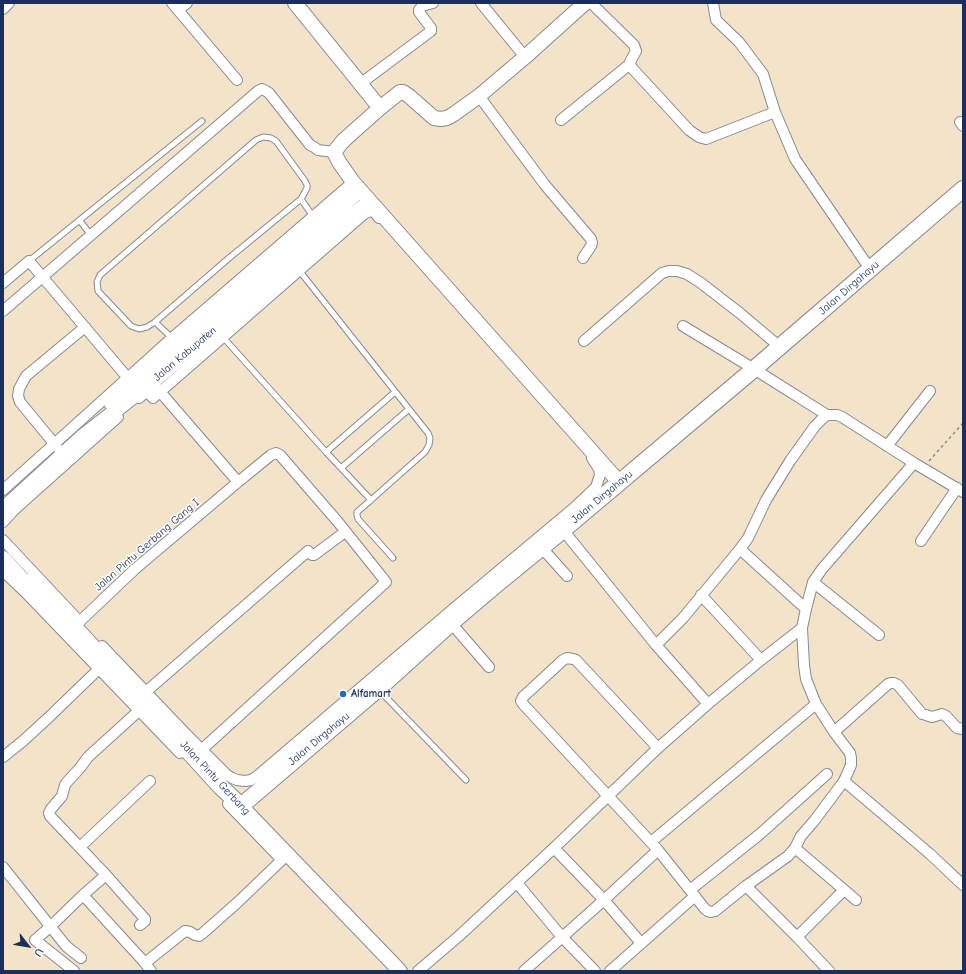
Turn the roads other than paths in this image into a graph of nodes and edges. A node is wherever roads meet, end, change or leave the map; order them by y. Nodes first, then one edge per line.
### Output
1 (9, 3) edge
2 (187, 3) edge
3 (295, 3) edge
4 (433, 3) edge
5 (481, 3) edge
6 (585, 3) edge
7 (591, 3) edge
8 (713, 3) edge
9 (175, 7) edge
10 (3, 9) edge
11 (525, 57) junction
12 (630, 64) junction
13 (237, 80) dead end
14 (360, 84) junction
15 (479, 96) junction
16 (380, 108) junction
17 (775, 112) junction
18 (561, 120) dead end
19 (202, 121) dead end
20 (334, 152) junction
21 (356, 186) junction
22 (963, 189) edge
23 (301, 199) junction
24 (370, 201) junction
25 (80, 221) junction
26 (321, 226) junction
27 (91, 235) junction
28 (583, 258) dead end
29 (29, 261) junction
30 (294, 263) junction
31 (870, 269) junction
32 (42, 277) junction
33 (3, 283) edge
34 (3, 311) edge
35 (155, 322) junction
36 (683, 326) dead end
37 (85, 327) junction
38 (217, 327) junction
39 (584, 341) dead end
40 (179, 344) junction
41 (780, 347) junction
42 (754, 369) junction
43 (152, 382) junction
44 (133, 385) junction
45 (930, 391) dead end
46 (395, 392) junction
47 (409, 409) junction
48 (827, 415) junction
49 (56, 446) junction
50 (887, 446) junction
51 (326, 452) junction
52 (914, 463) junction
53 (341, 468) junction
54 (238, 482) junction
55 (620, 482) junction
56 (3, 490) edge
57 (960, 490) edge
58 (3, 499) edge
59 (371, 500) junction
60 (3, 509) edge
61 (3, 522) edge
62 (563, 530) junction
63 (345, 532) junction
64 (3, 540) edge
65 (921, 541) dead end
66 (3, 548) edge
67 (542, 548) junction
68 (740, 549) junction
69 (393, 558) dead end
70 (3, 559) edge
71 (3, 571) edge
72 (567, 576) dead end
73 (813, 582) junction
74 (31, 584) junction
75 (701, 595) junction
76 (806, 609) junction
77 (451, 623) junction
78 (77, 624) junction
79 (802, 628) junction
80 (879, 635) dead end
81 (656, 645) junction
82 (761, 660) junction
83 (103, 665) junction
84 (489, 667) dead end
85 (378, 689) junction
86 (143, 701) junction
87 (708, 704) junction
88 (816, 704) junction
89 (963, 728) edge
90 (834, 732) junction
91 (658, 748) junction
92 (197, 753) junction
93 (3, 758) edge
94 (827, 774) dead end
95 (466, 780) dead end
96 (150, 781) dead end
97 (844, 781) junction
98 (609, 796) junction
99 (241, 806) junction
100 (655, 846) junction
101 (80, 848) junction
102 (554, 848) junction
103 (795, 848) junction
104 (285, 857) junction
105 (3, 867) edge
106 (106, 875) junction
107 (517, 883) junction
108 (963, 885) edge
109 (746, 886) junction
110 (844, 890) junction
111 (692, 893) junction
112 (82, 894) junction
113 (604, 900) junction
114 (856, 900) dead end
115 (140, 925) dead end
116 (50, 926) junction
117 (562, 937) junction
118 (797, 937) junction
119 (641, 943) junction
120 (80, 958) dead end
121 (145, 963) junction
122 (74, 971) edge
123 (151, 971) edge
124 (400, 971) edge
125 (418, 971) edge
126 (524, 971) edge
127 (594, 971) edge
128 (610, 971) edge
129 (830, 971) edge

1 - 10 street
2 - 9 street
3 - 14 street
4 - 14 street
5 - 11 street
6 - 11 street
7 - 12 street
8 - 17 street
9 - 13 street
11 - 15 street
12 - 17 street
12 - 18 street
14 - 16 street
15 - 16 street
15 - 28 street
16 - 20 street
17 - 31 street
19 - 25 lane
20 - 21 street
20 - 27 street
21 - 24 street
21 - 26 street, Jalan Kabupaten
22 - 31 main road, Jalan Dirgahayu
23 - 26 lane
23 - 35 lane
23 - 35 lane
24 - 26 street, Jalan Kabupaten
24 - 55 street
25 - 27 lane
25 - 29 lane
26 - 30 street, Jalan Kabupaten
26 - 40 street
27 - 32 street
29 - 32 street
29 - 33 street
30 - 38 street, Jalan Kabupaten
30 - 46 lane
30 - 92 street
31 - 41 main road, Jalan Dirgahayu
32 - 34 street
32 - 37 street
35 - 40 lane
36 - 42 street
37 - 44 street
37 - 49 street
38 - 40 street, Jalan Kabupaten
38 - 43 street
38 - 51 lane
39 - 41 street
40 - 43 street, Jalan Kabupaten
40 - 44 street
41 - 42 main road, Jalan Dirgahayu
42 - 48 street
42 - 55 main road, Jalan Dirgahayu
43 - 44 street, Jalan Kabupaten
43 - 54 street
43 - 61 street
44 - 49 street, Jalan Kabupaten
44 - 60 street, Jalan Kabupaten
45 - 50 street
46 - 47 lane
46 - 51 lane
47 - 53 lane
47 - 59 lane
48 - 50 street
48 - 68 street
49 - 56 street
49 - 58 street, Jalan Kabupaten
50 - 52 street
51 - 53 lane
52 - 57 street
52 - 73 street
53 - 59 lane
54 - 63 street, Jalan Pintu Gerbang Gang I
54 - 78 street, Jalan Pintu Gerbang Gang I
55 - 62 main road, Jalan Dirgahayu
57 - 65 street
59 - 69 lane
62 - 67 main road, Jalan Dirgahayu
62 - 81 street
63 - 86 street
63 - 92 street
64 - 78 street
66 - 74 main road, Jalan Pintu Gerbang
67 - 72 street
67 - 77 main road, Jalan Dirgahayu
68 - 75 street
68 - 76 street
70 - 74 main road, Jalan Pintu Gerbang
71 - 83 street
73 - 76 street
73 - 80 street
74 - 78 main road, Jalan Pintu Gerbang
75 - 81 street
75 - 82 street
76 - 79 street
77 - 84 street
77 - 85 main road, Jalan Dirgahayu
78 - 83 main road, Jalan Pintu Gerbang
78 - 86 street
79 - 82 street
79 - 88 street
81 - 87 street
82 - 87 street
83 - 86 main road, Jalan Pintu Gerbang
83 - 93 street
85 - 95 lane
85 - 99 main road, Jalan Dirgahayu
86 - 92 main road, Jalan Pintu Gerbang
86 - 101 street
86 - 104 street
87 - 91 street
88 - 90 street
88 - 100 street
89 - 90 street
90 - 97 street
91 - 98 street
91 - 98 street
92 - 99 main road, Jalan Pintu Gerbang
94 - 111 street
96 - 101 street
97 - 103 street
97 - 108 street
98 - 100 street
98 - 102 street
99 - 104 street, Jalan Pintu Gerbang
100 - 111 street
100 - 113 street
101 - 106 street
102 - 107 street
102 - 113 street
103 - 109 street
103 - 110 street
104 - 121 street
104 - 124 street, Jalan Pintu Gerbang
105 - 116 street
106 - 112 street
106 - 115 street
107 - 117 street
107 - 125 street
109 - 111 street
109 - 118 street
110 - 114 street
110 - 118 street
111 - 119 street
112 - 116 street
112 - 121 street
113 - 117 street
113 - 119 street
116 - 120 street
116 - 122 street
117 - 126 street
117 - 127 street
118 - 129 street
119 - 128 street
121 - 123 street

